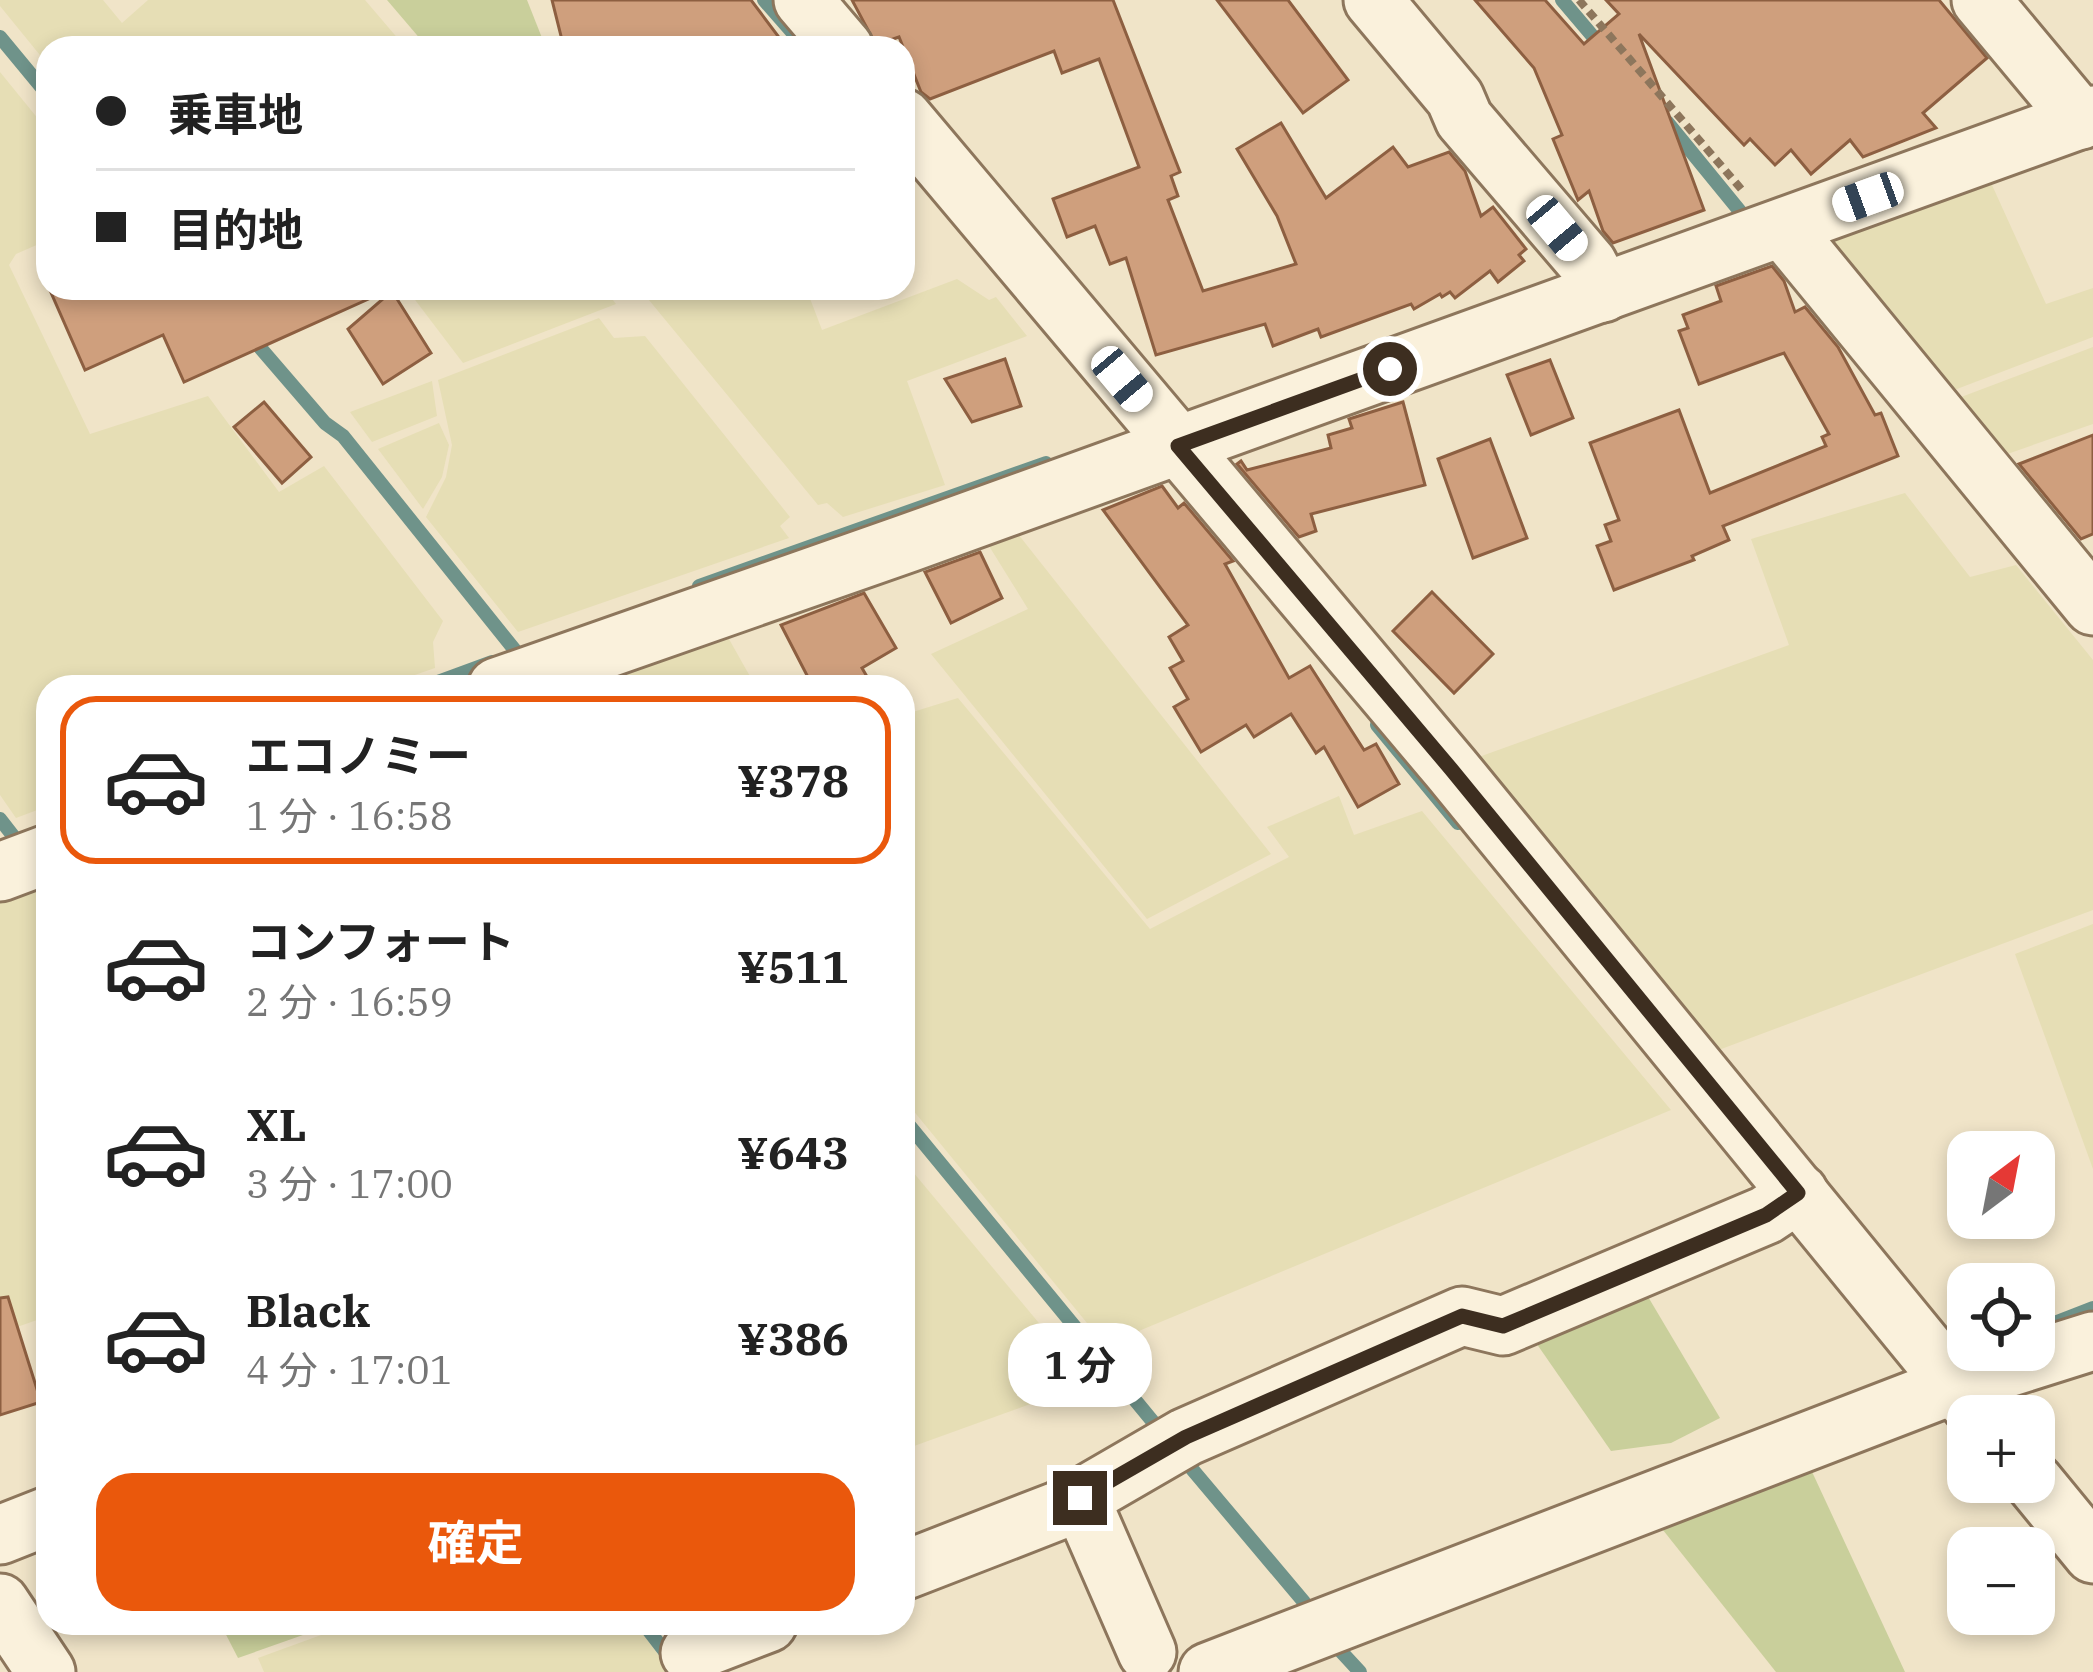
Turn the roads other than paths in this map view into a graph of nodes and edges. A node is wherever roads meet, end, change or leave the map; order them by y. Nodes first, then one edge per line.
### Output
1 (803, 0) edge
2 (1373, 0) edge
3 (1981, 0) edge
4 (834, 36) edge
5 (2076, 109) edge
6 (915, 149) edge
7 (1767, 224) junction
8 (1595, 279) junction
9 (1178, 446) junction
10 (2093, 606) edge
11 (531, 675) edge
12 (36, 858) edge
13 (0, 872) edge
14 (1783, 1204) junction
15 (2093, 1341) edge
16 (1963, 1395) edge
17 (1979, 1395) edge
18 (1947, 1408) edge
19 (1080, 1498) junction
20 (2051, 1503) edge
21 (36, 1521) edge
22 (0, 1535) edge
23 (2093, 1554) edge
24 (915, 1566) edge
25 (0, 1603) edge
26 (737, 1635) edge
27 (1147, 1652) dead end
28 (690, 1653) dead end
29 (1320, 1654) edge
30 (46, 1672) edge
31 (1208, 1672) edge

1 - 4 street
2 - 8 street
3 - 5 street
5 - 7 street
6 - 9 street
7 - 8 street
7 - 10 street
8 - 9 street
9 - 11 street
9 - 14 street
12 - 13 street
14 - 16 street
14 - 19 street
15 - 17 street
18 - 29 street
19 - 24 street
19 - 27 street
20 - 23 street
21 - 22 street
25 - 30 street
26 - 28 street
29 - 31 street

